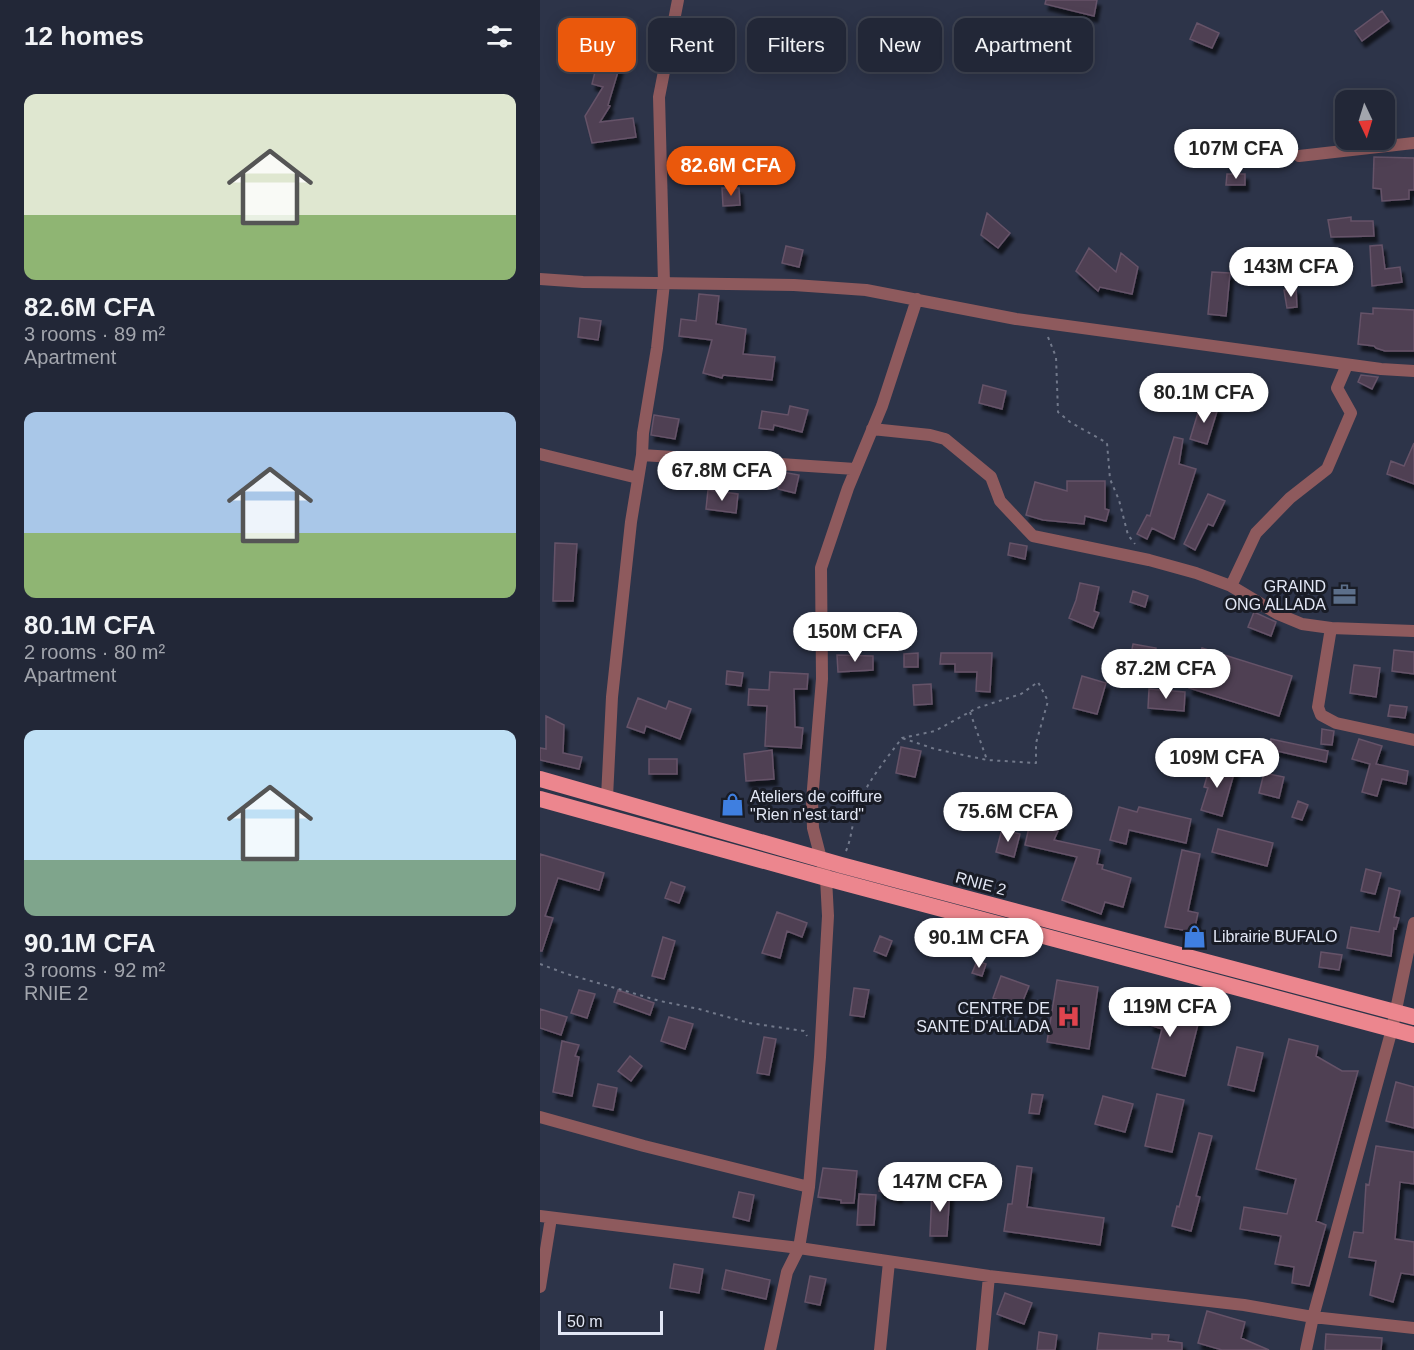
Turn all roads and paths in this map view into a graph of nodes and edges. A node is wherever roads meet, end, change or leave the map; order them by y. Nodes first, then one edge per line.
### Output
1 (678, 0) edge
2 (1414, 143) edge
3 (1299, 156) dead end
4 (540, 279) edge
5 (664, 283) junction
6 (917, 299) junction
7 (1043, 323) junction
8 (1347, 365) junction
9 (1414, 371) edge
10 (872, 429) junction
11 (540, 454) edge
12 (642, 455) junction
13 (855, 469) junction
14 (638, 478) junction
15 (1149, 560) junction
16 (1231, 586) junction
17 (1330, 628) junction
18 (1414, 631) edge
19 (970, 712) junction
20 (902, 738) junction
21 (1414, 740) edge
22 (987, 760) junction
23 (540, 779) edge
24 (608, 797) junction
25 (540, 799) edge
26 (857, 810) junction
27 (813, 828) junction
28 (822, 860) junction
29 (841, 865) junction
30 (826, 878) junction
31 (1414, 923) edge
32 (540, 964) edge
33 (1409, 964) edge
34 (1395, 1012) junction
35 (1414, 1017) edge
36 (1392, 1029) junction
37 (1414, 1035) edge
38 (820, 1057) junction
39 (540, 1117) edge
40 (809, 1187) junction
41 (546, 1217) edge
42 (799, 1248) junction
43 (889, 1262) junction
44 (989, 1276) junction
45 (540, 1287) edge
46 (1313, 1317) junction
47 (1414, 1328) edge
48 (770, 1350) edge
49 (880, 1350) edge
50 (982, 1350) edge
51 (1306, 1350) edge

1 - 5 street
2 - 3 street
4 - 5 street
5 - 6 street
5 - 12 street
6 - 7 street
6 - 10 street
7 - 8 street
7 - 15 path
8 - 9 street
8 - 16 street
10 - 13 street
10 - 15 street
11 - 14 street
12 - 13 street
12 - 14 street
13 - 27 street
14 - 24 street
15 - 16 street
16 - 17 street
17 - 18 street
17 - 21 street
19 - 20 path
19 - 22 path
19 - 22 path
20 - 22 path
20 - 26 path
23 - 24 highway, RNIE 2 / RNIE 2
24 - 28 highway, RNIE 2 / RNIE 2
25 - 30 highway
26 - 27 path
26 - 29 path
27 - 28 street
28 - 29 highway, RNIE 2 / RNIE 2
28 - 30 street
29 - 34 highway, RNIE 2 / RNIE 2
30 - 36 highway
30 - 38 street
31 - 33 street
32 - 38 path
33 - 34 street
34 - 35 highway, RNIE 2 / RNIE 2
34 - 36 street
36 - 37 highway
36 - 46 street
38 - 40 street
39 - 40 street
40 - 42 street
41 - 42 street
41 - 45 street
42 - 43 street
42 - 48 street
43 - 44 street
43 - 49 street
44 - 46 street
44 - 50 street
46 - 47 street
46 - 51 street

